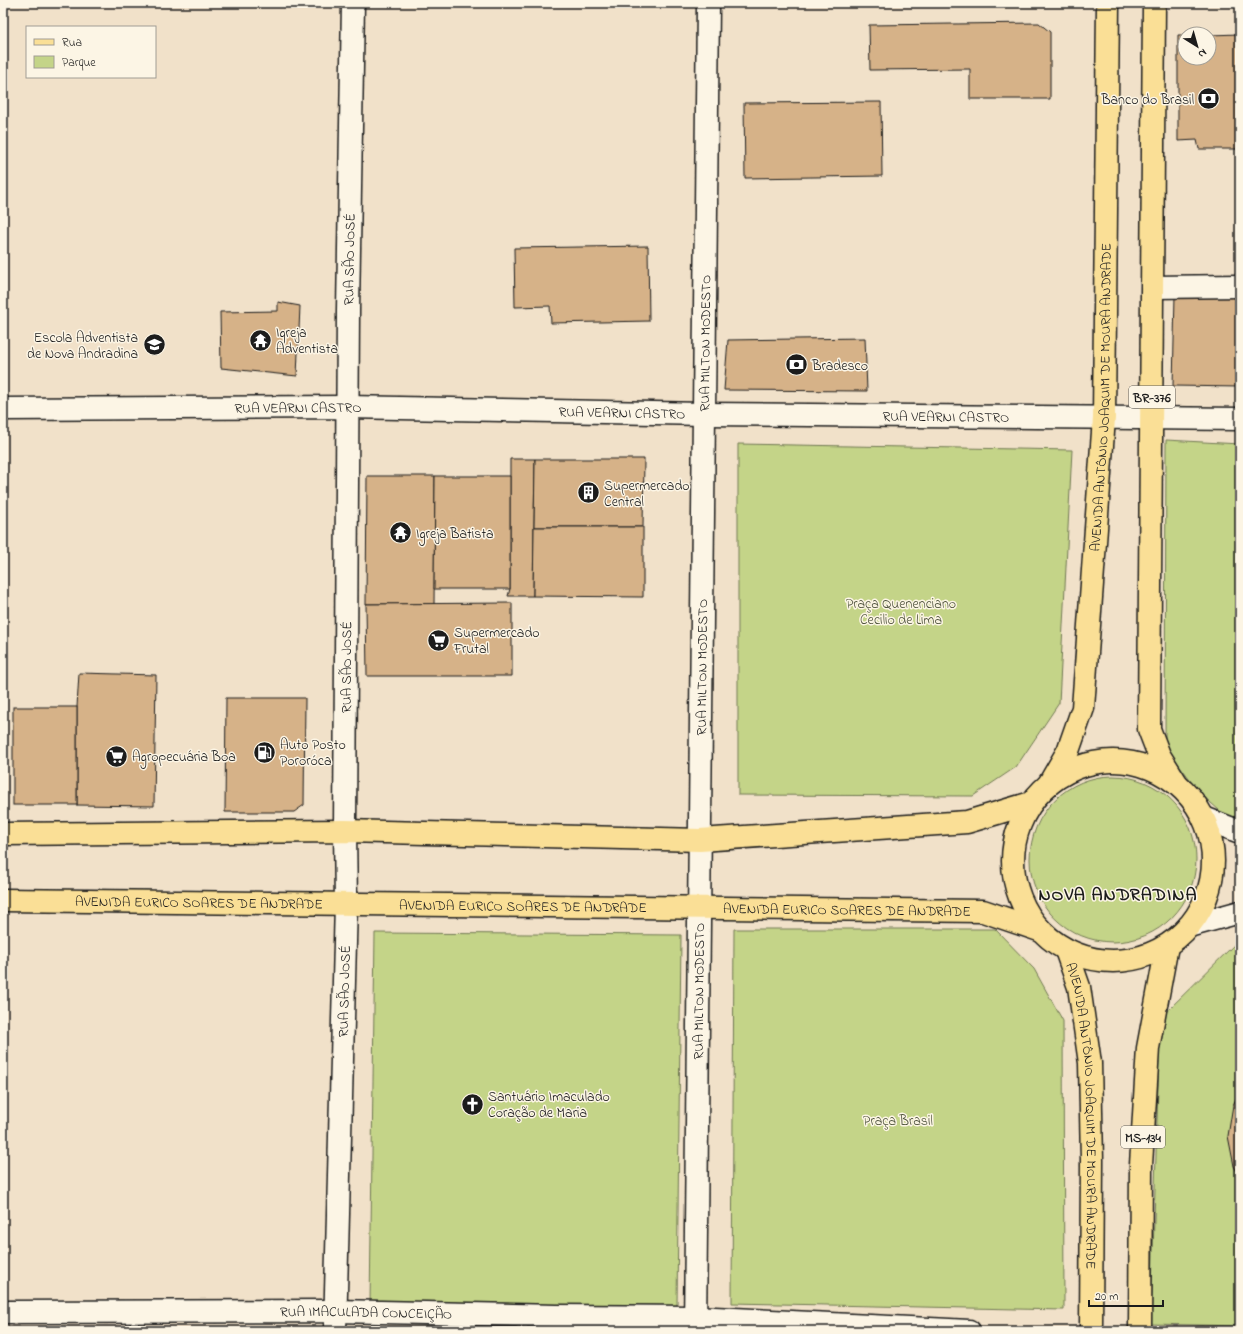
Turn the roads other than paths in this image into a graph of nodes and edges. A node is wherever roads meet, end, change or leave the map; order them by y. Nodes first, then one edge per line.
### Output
1 (353, 3) edge
2 (708, 3) edge
3 (1108, 3) edge
4 (1154, 3) edge
5 (1240, 286) edge
6 (1153, 287) junction
7 (348, 407) junction
8 (3, 408) edge
9 (704, 414) junction
10 (1104, 418) junction
11 (1152, 418) junction
12 (1240, 419) edge
13 (1049, 784) junction
14 (1177, 784) junction
15 (1031, 803) junction
16 (1204, 818) junction
17 (345, 831) junction
18 (1240, 832) edge
19 (3, 834) edge
20 (700, 840) junction
21 (3, 900) edge
22 (346, 903) junction
23 (699, 908) junction
24 (1240, 912) edge
25 (1189, 926) junction
26 (1039, 930) junction
27 (1167, 946) junction
28 (1066, 950) junction
29 (3, 1312) edge
30 (335, 1321) edge
31 (695, 1324) edge
32 (969, 1331) edge
33 (1091, 1331) edge
34 (1140, 1331) edge

1 - 7 street, RUA SÃO JOSÉ
2 - 9 street, RUA MILTON MODESTO
3 - 10 main road, AVENIDA ANTÔNIO JOAQUIM DE MOURA ANDRADE
4 - 6 main road, BR-376
5 - 6 street
6 - 11 main road, BR-376
7 - 8 street, RUA VEARNI CASTRO
7 - 9 street, RUA VEARNI CASTRO
7 - 17 street, RUA SÃO JOSÉ
9 - 10 street, RUA VEARNI CASTRO
9 - 20 street, RUA MILTON MODESTO
10 - 11 street, RUA VEARNI CASTRO
10 - 13 main road, AVENIDA ANTÔNIO JOAQUIM DE MOURA ANDRADE
11 - 12 street, RUA VEARNI CASTRO
11 - 14 main road, BR-376
13 - 14 main road
13 - 15 main road
14 - 16 main road
15 - 20 main road
15 - 26 main road
16 - 18 street
16 - 25 main road
17 - 19 main road
17 - 20 main road
17 - 22 street, RUA SÃO JOSÉ
20 - 23 street, RUA MILTON MODESTO
21 - 22 main road, AVENIDA EURICO SOARES DE ANDRADE
22 - 23 main road, AVENIDA EURICO SOARES DE ANDRADE
22 - 30 street, RUA SÃO JOSÉ
23 - 26 main road, AVENIDA EURICO SOARES DE ANDRADE
23 - 31 street, RUA MILTON MODESTO
24 - 25 street
25 - 27 main road
26 - 28 main road
27 - 28 main road
27 - 34 main road, MS-134
28 - 33 main road, AVENIDA ANTÔNIO JOAQUIM DE MOURA ANDRADE
29 - 30 street, RUA IMACULADA CONCEIÇÃO
30 - 31 street, RUA IMACULADA CONCEIÇÃO
31 - 32 street, RUA IMACULADA CONCEIÇÃO

